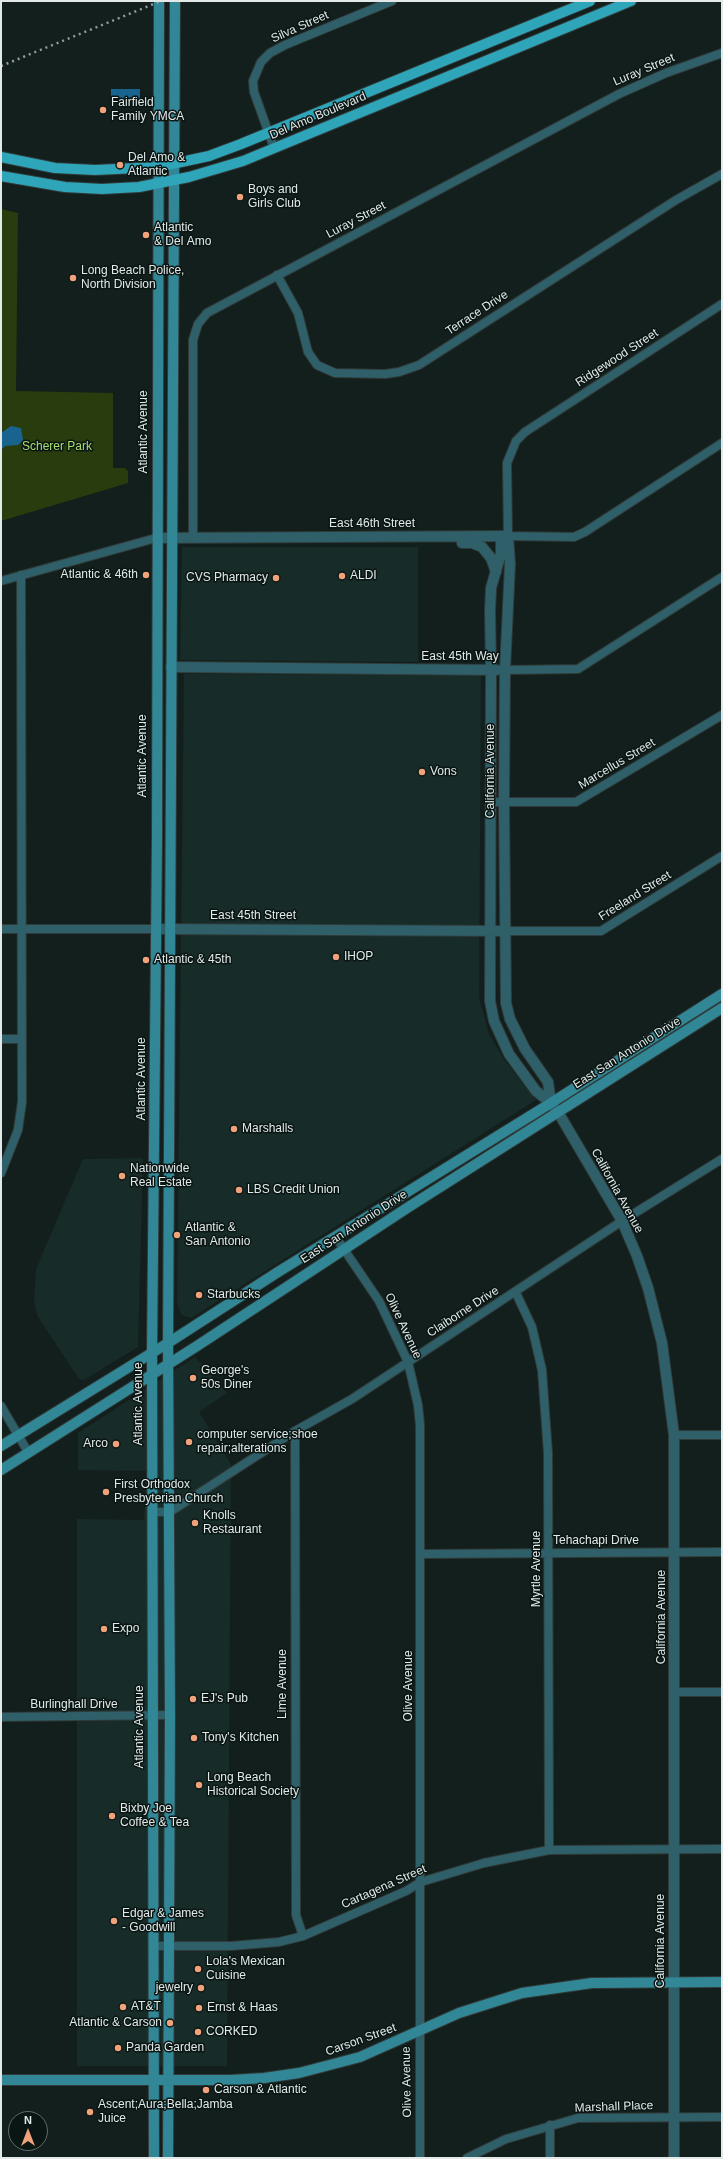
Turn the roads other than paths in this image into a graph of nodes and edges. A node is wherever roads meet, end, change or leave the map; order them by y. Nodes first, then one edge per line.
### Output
1 (159, 1) edge
2 (175, 1) edge
3 (392, 1) edge
4 (590, 1) edge
5 (631, 1) edge
6 (722, 53) edge
7 (268, 133) junction
8 (274, 148) junction
9 (1, 157) edge
10 (174, 164) junction
11 (158, 167) junction
12 (722, 174) edge
13 (1, 176) edge
14 (174, 181) junction
15 (158, 184) junction
16 (277, 275) junction
17 (722, 304) edge
18 (525, 432) joint
19 (722, 443) edge
20 (172, 536) junction
21 (193, 536) junction
22 (505, 536) junction
23 (448, 537) junction
24 (156, 538) junction
25 (496, 572) junction
26 (21, 575) junction
27 (722, 577) edge
28 (1, 581) edge
29 (171, 667) junction
30 (491, 670) junction
31 (505, 670) junction
32 (722, 715) edge
33 (490, 802) junction
34 (504, 802) junction
35 (722, 856) edge
36 (21, 928) junction
37 (1, 929) edge
38 (156, 929) junction
39 (170, 929) junction
40 (489, 930) junction
41 (505, 931) junction
42 (722, 994) edge
43 (722, 1008) edge
44 (1, 1039) edge
45 (21, 1039) junction
46 (551, 1103) junction
47 (558, 1112) junction
48 (722, 1159) edge
49 (1, 1173) edge
50 (622, 1221) junction
51 (335, 1236) junction
52 (344, 1251) junction
53 (516, 1293) junction
54 (168, 1343) junction
55 (152, 1352) junction
56 (408, 1362) junction
57 (168, 1364) junction
58 (153, 1374) junction
59 (1, 1406) edge
60 (295, 1431) junction
61 (674, 1434) junction
62 (722, 1434) edge
63 (18, 1435) junction
64 (1, 1446) edge
65 (28, 1452) junction
66 (1, 1470) edge
67 (152, 1512) junction
68 (170, 1512) junction
69 (675, 1552) junction
70 (722, 1552) edge
71 (548, 1553) junction
72 (422, 1554) junction
73 (675, 1692) junction
74 (722, 1692) edge
75 (170, 1715) junction
76 (1, 1717) edge
77 (153, 1717) junction
78 (675, 1849) junction
79 (722, 1849) edge
80 (549, 1850) junction
81 (421, 1882) junction
82 (303, 1936) junction
83 (153, 1946) junction
84 (169, 1946) junction
85 (674, 1982) junction
86 (722, 1982) edge
87 (419, 2032) junction
88 (1, 2080) edge
89 (153, 2080) junction
90 (168, 2080) junction
91 (674, 2117) junction
92 (722, 2118) edge
93 (550, 2125) junction
94 (154, 2158) edge
95 (168, 2158) edge
96 (420, 2158) edge
97 (467, 2158) edge
98 (550, 2158) edge
99 (674, 2158) edge

1 - 11 main road, Atlantic Avenue
2 - 10 main road
3 - 7 street, Silva Street
4 - 7 main road, Del Amo Boulevard
5 - 8 main road, Del Amo Boulevard
6 - 16 street, Luray Street
7 - 8 street, Silva Street
7 - 10 main road, Del Amo Boulevard
8 - 14 main road, Del Amo Boulevard
9 - 11 main road, Del Amo Boulevard
10 - 11 main road, Del Amo Boulevard
10 - 14 main road
11 - 15 main road, Atlantic Avenue
12 - 16 street, Terrace Drive
13 - 15 main road, Del Amo Boulevard
14 - 15 main road, Del Amo Boulevard
14 - 20 main road
15 - 24 main road, Atlantic Avenue
16 - 21 street, Luray Street
17 - 18 street, Ridgewood Street
18 - 22 street, California Avenue
19 - 22 street, East 46th Street
20 - 21 street, East 46th Street
20 - 24 street, East 46th Street
20 - 29 main road
21 - 23 street, East 46th Street
22 - 23 street, East 46th Street
22 - 25 street, California Avenue
22 - 31 street, California Avenue
23 - 25 street
24 - 26 street, East 46th Street
24 - 38 main road, Atlantic Avenue
25 - 30 street, California Avenue
26 - 28 street, East 46th Street
26 - 36 street
27 - 31 street, East 45th Way
29 - 30 street, East 45th Way
29 - 39 main road
30 - 31 street, East 45th Way
30 - 33 street, California Avenue
31 - 34 street, California Avenue
32 - 34 street, Marcellus Street
33 - 34 street, Marcellus Street
33 - 40 street, California Avenue
34 - 41 street, California Avenue
35 - 41 street, Freeland Street
36 - 37 street, East 45th Street
36 - 38 street, East 45th Street
36 - 45 street
38 - 39 street, East 45th Street
38 - 55 main road, Atlantic Avenue
39 - 40 street, East 45th Street
39 - 54 main road
40 - 41 street, East 45th Street
40 - 46 street, California Avenue
41 - 46 street, California Avenue
42 - 46 main road, East San Antonio Drive
43 - 47 main road, East San Antonio Drive
44 - 45 street
45 - 49 street
46 - 47 street, California Avenue
46 - 51 main road, East San Antonio Drive
47 - 50 street, California Avenue
47 - 52 main road, East San Antonio Drive
48 - 50 street, Claiborne Drive
50 - 53 street, Claiborne Drive
50 - 61 street, California Avenue
51 - 52 street, Olive Avenue
51 - 54 main road, East San Antonio Drive
52 - 56 street, Olive Avenue
52 - 57 main road, East San Antonio Drive
53 - 56 street, Claiborne Drive
53 - 71 street, Myrtle Avenue
54 - 55 main road, East San Antonio Drive
54 - 57 main road
55 - 58 main road, Atlantic Avenue
55 - 63 main road, East San Antonio Drive
56 - 60 street, Claiborne Drive
56 - 72 street, Olive Avenue
57 - 58 main road, East San Antonio Drive
57 - 68 main road
58 - 65 main road, East San Antonio Drive
58 - 67 main road, Atlantic Avenue
59 - 63 street
60 - 68 street, Claiborne Drive
60 - 82 street, Lime Avenue
61 - 62 street
61 - 69 street, California Avenue
63 - 64 main road, East San Antonio Drive
63 - 65 street
65 - 66 main road, East San Antonio Drive
67 - 68 street
67 - 77 main road, Atlantic Avenue
68 - 75 main road
69 - 70 street, Tehachapi Drive
69 - 71 street, Tehachapi Drive
69 - 73 street, California Avenue
71 - 72 street, Tehachapi Drive
71 - 80 street, Myrtle Avenue
72 - 81 street, Olive Avenue
73 - 74 street
73 - 78 street, California Avenue
75 - 77 street, Burlinghall Drive
75 - 84 main road
76 - 77 street, Burlinghall Drive
77 - 83 main road, Atlantic Avenue
78 - 79 street, Cartagena Street
78 - 80 street, Cartagena Street
78 - 85 street, California Avenue
80 - 81 street, Cartagena Street
81 - 82 street, Cartagena Street
81 - 87 street, Olive Avenue
82 - 84 street, Cartagena Street
83 - 84 street, Cartagena Street
83 - 89 main road, Atlantic Avenue
84 - 90 main road
85 - 86 main road, Carson Street
85 - 87 main road, Carson Street
85 - 91 street, California Avenue
87 - 90 main road, Carson Street
87 - 96 street, Olive Avenue
88 - 89 main road, Carson Street
89 - 90 main road, Carson Street
89 - 94 main road, Atlantic Avenue
90 - 95 main road
91 - 92 street, Marshall Place
91 - 93 street, Marshall Place
91 - 99 street, California Avenue
93 - 97 street, Marshall Place
93 - 98 street

